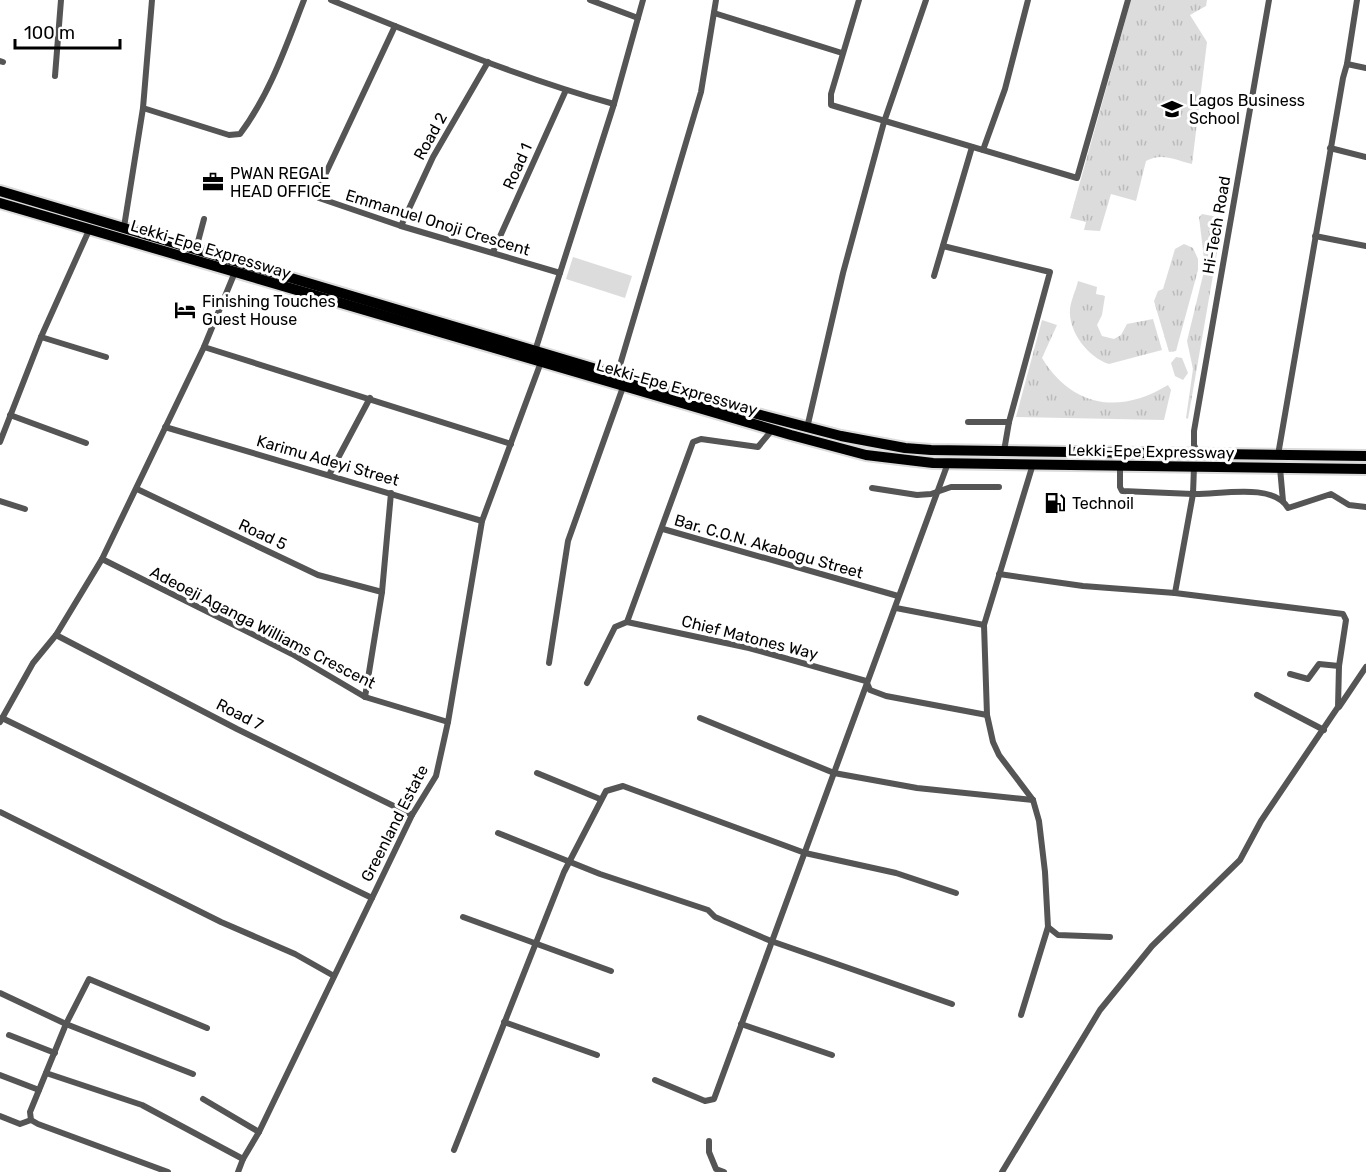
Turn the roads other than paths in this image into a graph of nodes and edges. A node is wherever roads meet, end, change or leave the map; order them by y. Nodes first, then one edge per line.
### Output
1 (61, 0) edge
2 (152, 0) edge
3 (304, 0) edge
4 (331, 0) edge
5 (590, 0) edge
6 (643, 0) edge
7 (716, 0) edge
8 (859, 0) edge
9 (926, 0) edge
10 (1028, 0) edge
11 (1128, 0) edge
12 (1269, 0) edge
13 (1357, 0) edge
14 (714, 13) junction
15 (638, 18) junction
16 (395, 26) junction
17 (842, 53) junction
18 (488, 62) junction
19 (1347, 64) junction
20 (1366, 68) edge
21 (54, 76) dead end
22 (566, 90) junction
23 (614, 104) junction
24 (143, 108) junction
25 (884, 122) junction
26 (972, 147) junction
27 (1330, 148) junction
28 (983, 150) junction
29 (1366, 157) edge
30 (0, 190) edge
31 (0, 203) edge
32 (204, 219) dead end
33 (401, 226) junction
34 (124, 227) junction
35 (90, 228) junction
36 (1315, 236) junction
37 (943, 246) junction
38 (1366, 246) edge
39 (196, 249) junction
40 (493, 252) junction
41 (235, 272) junction
42 (560, 273) junction
43 (934, 276) dead end
44 (441, 327) junction
45 (41, 337) junction
46 (204, 347) junction
47 (535, 351) junction
48 (106, 357) dead end
49 (541, 362) junction
50 (617, 375) junction
51 (623, 387) junction
52 (370, 398) junction
53 (10, 415) junction
54 (968, 422) dead end
55 (1009, 422) junction
56 (165, 427) junction
57 (807, 428) junction
58 (771, 430) junction
59 (0, 442) edge
60 (86, 443) dead end
61 (511, 444) junction
62 (1004, 451) junction
63 (1198, 453) junction
64 (1278, 455) junction
65 (1366, 456) edge
66 (948, 463) junction
67 (1033, 464) junction
68 (1120, 466) junction
69 (1194, 467) junction
70 (1280, 468) junction
71 (1366, 470) edge
72 (329, 475) junction
73 (999, 487) dead end
74 (872, 488) dead end
75 (137, 489) junction
76 (937, 492) junction
77 (391, 493) junction
78 (1193, 494) junction
79 (0, 501) edge
80 (1284, 501) junction
81 (1366, 507) edge
82 (25, 508) dead end
83 (482, 521) junction
84 (663, 529) junction
85 (102, 559) junction
86 (999, 574) junction
87 (382, 592) junction
88 (1175, 592) junction
89 (898, 596) junction
90 (896, 608) junction
91 (627, 622) junction
92 (984, 625) junction
93 (57, 635) junction
94 (549, 663) dead end
95 (1339, 666) junction
96 (1366, 667) edge
97 (1290, 674) dead end
98 (866, 681) junction
99 (588, 683) dead end
100 (1257, 695) dead end
101 (365, 697) junction
102 (1338, 707) junction
103 (987, 715) junction
104 (700, 718) dead end
105 (1, 720) edge
106 (448, 722) junction
107 (1323, 730) junction
108 (537, 773) dead end
109 (834, 773) junction
110 (600, 799) junction
111 (1033, 800) junction
112 (0, 812) edge
113 (412, 815) junction
114 (498, 833) dead end
115 (805, 853) junction
116 (569, 862) junction
117 (956, 893) dead end
118 (372, 898) junction
119 (463, 917) dead end
120 (1048, 927) junction
121 (1110, 937) dead end
122 (771, 941) junction
123 (538, 942) junction
124 (611, 971) dead end
125 (334, 976) junction
126 (0, 993) edge
127 (952, 1004) dead end
128 (1021, 1015) dead end
129 (504, 1022) junction
130 (66, 1024) junction
131 (741, 1024) junction
132 (207, 1028) dead end
133 (9, 1035) dead end
134 (55, 1053) junction
135 (597, 1055) dead end
136 (832, 1055) dead end
137 (46, 1073) junction
138 (193, 1074) dead end
139 (0, 1075) edge
140 (655, 1080) dead end
141 (39, 1090) junction
142 (203, 1099) dead end
143 (0, 1116) edge
144 (31, 1120) junction
145 (259, 1132) junction
146 (708, 1142) dead end
147 (454, 1150) dead end
148 (243, 1159) junction
149 (168, 1172) edge
150 (238, 1172) edge
151 (724, 1172) edge
152 (1002, 1172) edge

1 - 21 street
2 - 24 street
3 - 24 street
4 - 16 street
5 - 15 street
6 - 15 street
7 - 14 street
8 - 17 street
9 - 25 street
10 - 28 street
11 - 28 street
12 - 63 street, Hi-Tech Road
13 - 19 street
14 - 17 street
14 - 50 street
15 - 23 street
16 - 18 street
16 - 33 street, Emmanuel Onoji Crescent
17 - 25 street
18 - 22 street
18 - 33 street, Road 2
19 - 20 street
19 - 27 street
22 - 23 street
22 - 40 street, Road 1
23 - 42 street
24 - 34 street
25 - 26 street
25 - 57 street
26 - 28 street
26 - 37 street
27 - 29 street
27 - 36 street
30 - 34 highway, Lekki-Epe Expressway
31 - 35 highway, Lekki-Epe Expressway
32 - 39 street
33 - 40 street, Emmanuel Onoji Crescent
34 - 39 highway, Lekki-Epe Expressway
35 - 41 highway, Lekki-Epe Expressway
35 - 45 street
36 - 38 street
36 - 64 street
37 - 43 street
37 - 55 street
39 - 44 highway, Lekki-Epe Expressway
40 - 42 street, Emmanuel Onoji Crescent
41 - 44 highway, Lekki-Epe Expressway
41 - 46 street
42 - 47 street
44 - 47 highway, Lekki-Epe Expressway
44 - 49 highway, Lekki-Epe Expressway
45 - 48 street
45 - 53 street
46 - 52 street
46 - 56 street
47 - 50 highway, Lekki-Epe Expressway
49 - 51 highway, Lekki-Epe Expressway
49 - 61 street, Greenland Estate
50 - 57 highway, Lekki-Epe Expressway
51 - 58 highway, Lekki-Epe Expressway
51 - 94 street
52 - 61 street
52 - 72 street
53 - 59 street
53 - 60 street
54 - 55 street
55 - 62 street
56 - 72 street, Karimu Adeyi Street
56 - 75 street
57 - 62 highway, Lekki-Epe Expressway
58 - 66 highway, Lekki-Epe Expressway
58 - 84 street
61 - 83 street, Greenland Estate
62 - 63 highway, Lekki-Epe Expressway
63 - 64 highway, Lekki-Epe Expressway
64 - 65 highway, Lekki-Epe Expressway
66 - 67 highway, Lekki-Epe Expressway
66 - 76 street
67 - 68 highway, Lekki-Epe Expressway
67 - 86 street
68 - 69 highway, Lekki-Epe Expressway
68 - 78 street
69 - 70 highway, Lekki-Epe Expressway
69 - 78 street
70 - 71 highway, Lekki-Epe Expressway
70 - 80 street
72 - 77 street, Karimu Adeyi Street
73 - 76 street
74 - 76 street
75 - 85 street
75 - 87 street, Road 5
76 - 89 street
77 - 83 street, Karimu Adeyi Street
77 - 87 street
78 - 80 street
78 - 88 street
79 - 82 street
80 - 81 street
83 - 106 street, Greenland Estate
84 - 89 street, Bar. C.O.N. Akabogu Street
84 - 91 street, Bar. C.O.N. Akabogu Street
85 - 93 street
85 - 101 street, Adeoeji Aganga Williams Crescent
86 - 88 street
86 - 92 street
87 - 101 street
88 - 95 street
89 - 90 street
90 - 92 street
90 - 98 street
91 - 98 street, Chief Matones Way
91 - 99 street, Bar. C.O.N. Akabogu Street
92 - 103 street
93 - 105 street
93 - 113 street, Road 7
95 - 97 street
95 - 102 street
96 - 102 street
98 - 103 street, Chief Matones Way
98 - 109 street
100 - 107 street
101 - 106 street, Adeoeji Aganga Williams Crescent
102 - 107 street
103 - 111 street
104 - 109 street
105 - 118 street, Greenland Estate
106 - 113 street, Greenland Estate
107 - 152 street
108 - 110 street
109 - 111 street
109 - 115 street
110 - 115 street
110 - 116 street
111 - 120 street
112 - 125 street
113 - 118 street, Greenland Estate
114 - 116 street
115 - 117 street
115 - 122 street
116 - 122 street
116 - 123 street
118 - 125 street
119 - 123 street
120 - 121 street
120 - 128 street
122 - 127 street
122 - 131 street
123 - 124 street
123 - 129 street
125 - 145 street
126 - 130 street
129 - 135 street
129 - 147 street
130 - 132 street
130 - 134 street
130 - 138 street
131 - 136 street
131 - 140 street
133 - 134 street
134 - 137 street
137 - 141 street
137 - 148 street
139 - 141 street
141 - 144 street
142 - 145 street
143 - 144 street
144 - 149 street
145 - 148 street
146 - 151 street
148 - 150 street

